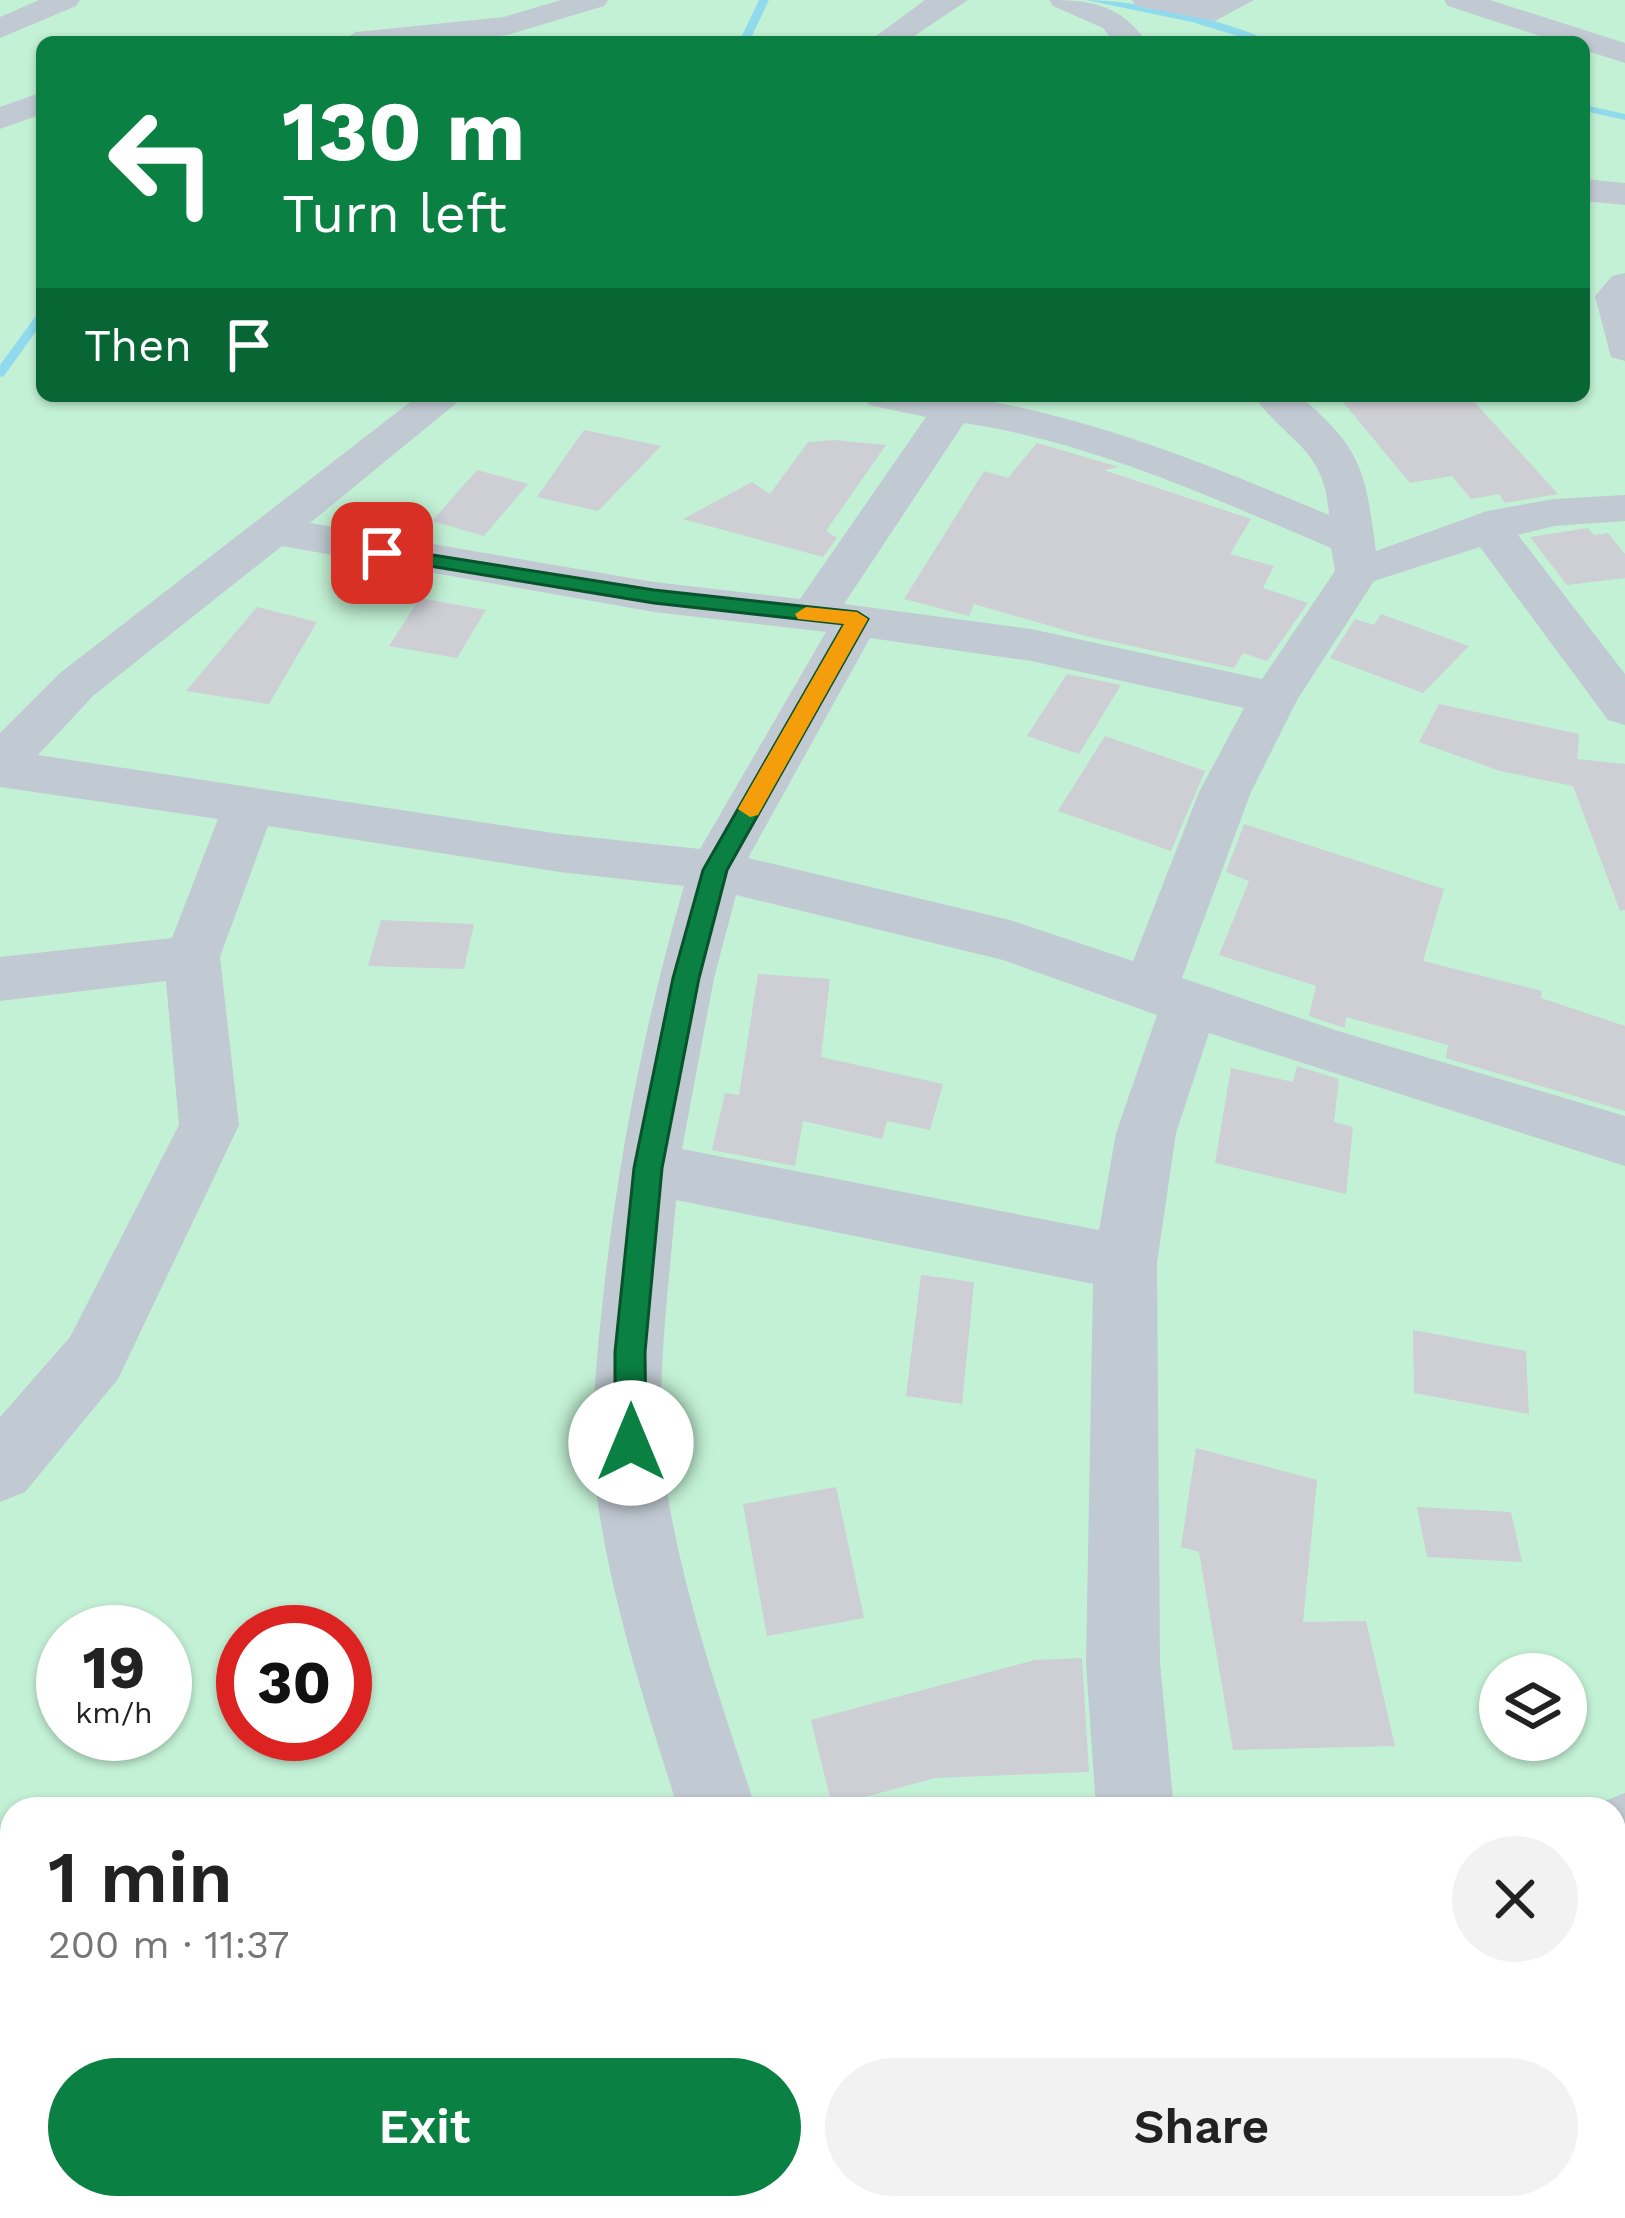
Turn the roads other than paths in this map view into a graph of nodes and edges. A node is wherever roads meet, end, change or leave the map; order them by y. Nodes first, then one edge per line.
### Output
1 (65, 0) edge
2 (593, 0) edge
3 (953, 0) edge
4 (1064, 0) edge
5 (1147, 0) edge
6 (1239, 0) edge
7 (1459, 0) edge
8 (0, 29) edge
9 (413, 36) edge
10 (893, 36) edge
11 (1127, 36) edge
12 (1574, 36) edge
13 (1590, 41) edge
14 (1625, 52) edge
15 (36, 104) edge
16 (0, 119) edge
17 (1590, 191) edge
18 (1625, 194) edge
19 (1625, 284) edge
20 (1613, 333) edge
21 (436, 402) edge
22 (921, 402) edge
23 (1282, 402) edge
24 (953, 408) junction
25 (1625, 508) edge
26 (1487, 525) junction
27 (275, 531) junction
28 (1353, 555) junction
29 (835, 617) junction
30 (1274, 698) junction
31 (1625, 708) edge
32 (1, 768) edge
33 (249, 807) junction
34 (715, 870) junction
35 (192, 957) junction
36 (0, 980) edge
37 (1170, 998) junction
38 (1625, 1141) edge
39 (648, 1168) junction
40 (1125, 1263) junction
41 (0, 1469) edge
42 (713, 1797) edge
43 (1134, 1797) edge

1 - 8 street
2 - 9 street
3 - 10 street
4 - 11 street
5 - 6 street
7 - 12 street
13 - 14 street
15 - 16 street
17 - 18 street
19 - 20 street
21 - 27 street
22 - 24 street
23 - 28 street
24 - 28 street
24 - 29 street
25 - 26 street
26 - 28 street
26 - 31 street
27 - 29 street
27 - 32 street
28 - 30 street
29 - 30 street
29 - 34 street
30 - 37 street
32 - 33 street
33 - 34 street
33 - 35 street
34 - 37 street
34 - 39 street
35 - 36 street
35 - 41 street
37 - 38 street
37 - 40 street
39 - 40 street
39 - 42 street
40 - 43 street

